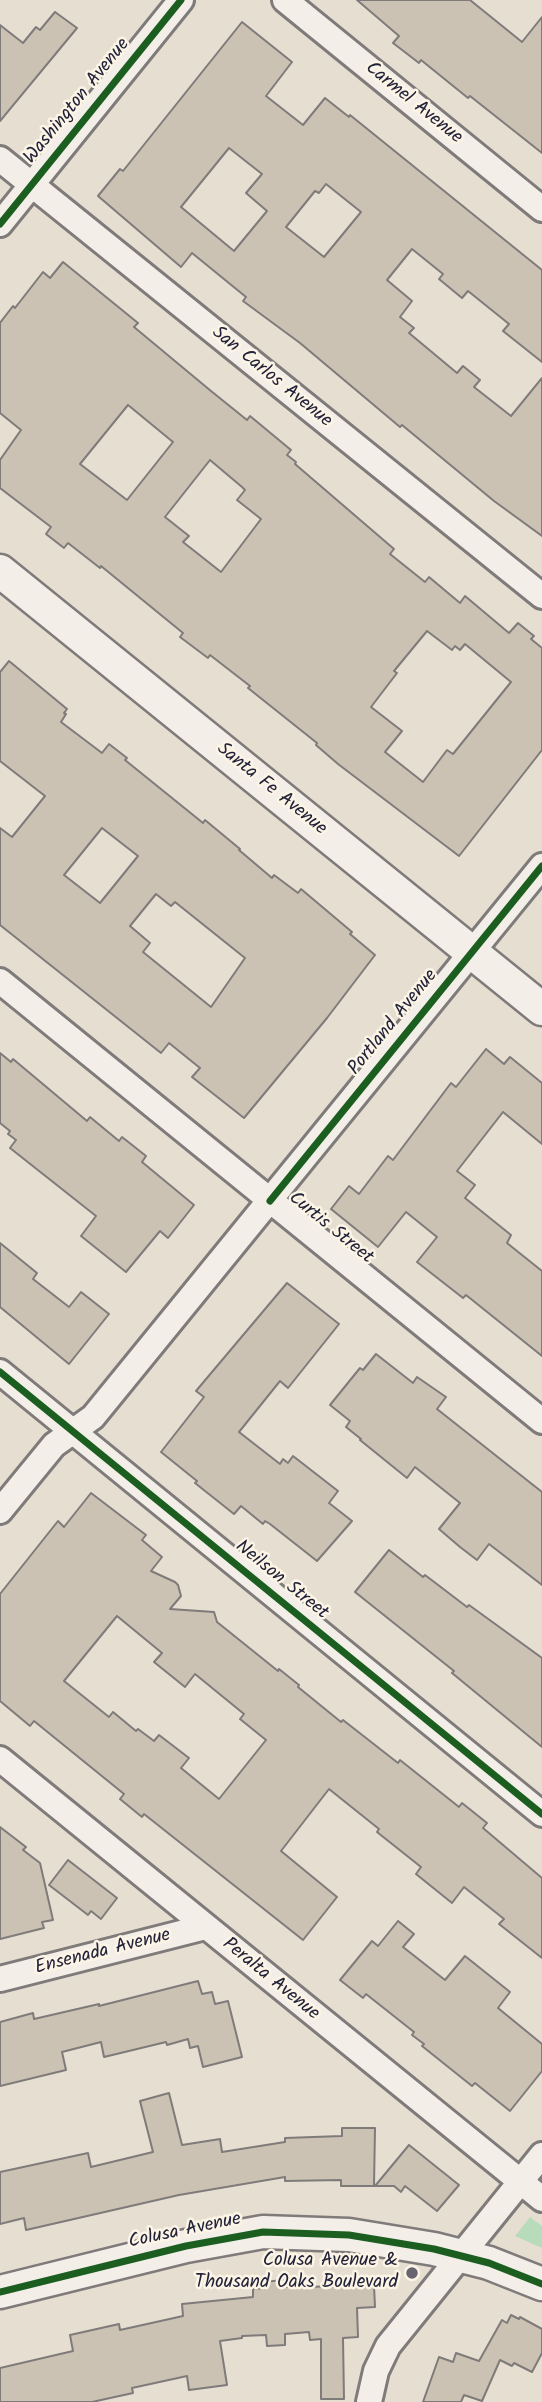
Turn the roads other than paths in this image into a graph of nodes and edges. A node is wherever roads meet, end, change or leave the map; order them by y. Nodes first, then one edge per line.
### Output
1 (181, 0) edge
2 (285, 0) edge
3 (0, 159) edge
4 (32, 184) junction
5 (542, 209) edge
6 (0, 224) edge
7 (0, 571) edge
8 (542, 596) edge
9 (542, 866) edge
10 (471, 952) junction
11 (0, 981) edge
12 (542, 1009) edge
13 (270, 1201) junction
14 (0, 1372) edge
15 (542, 1421) edge
16 (73, 1432) junction
17 (0, 1511) edge
18 (0, 1759) edge
19 (542, 1814) edge
20 (205, 1927) junction
21 (0, 1979) edge
22 (542, 2155) edge
23 (520, 2182) junction
24 (542, 2199) edge
25 (460, 2255) junction
26 (542, 2284) edge
27 (0, 2292) edge
28 (369, 2402) edge

1 - 4 street, Washington Avenue
2 - 5 street, Carmel Avenue
3 - 4 street, San Carlos Avenue
4 - 6 street, Washington Avenue
4 - 8 street, San Carlos Avenue
7 - 10 street, Santa Fe Avenue
9 - 10 street, Portland Avenue
10 - 12 street, Santa Fe Avenue
10 - 13 street, Portland Avenue
11 - 13 street, Curtis Street
13 - 15 street, Curtis Street
13 - 16 street, Portland Avenue
14 - 16 street, Neilson Street
16 - 17 street, Portland Avenue
16 - 19 street, Neilson Street
18 - 20 street, Peralta Avenue
20 - 21 street, Ensenada Avenue
20 - 23 street, Peralta Avenue
22 - 23 street
23 - 24 street, Peralta Avenue
23 - 25 street
25 - 26 street, Colusa Avenue
25 - 27 street, Colusa Avenue
25 - 28 street

